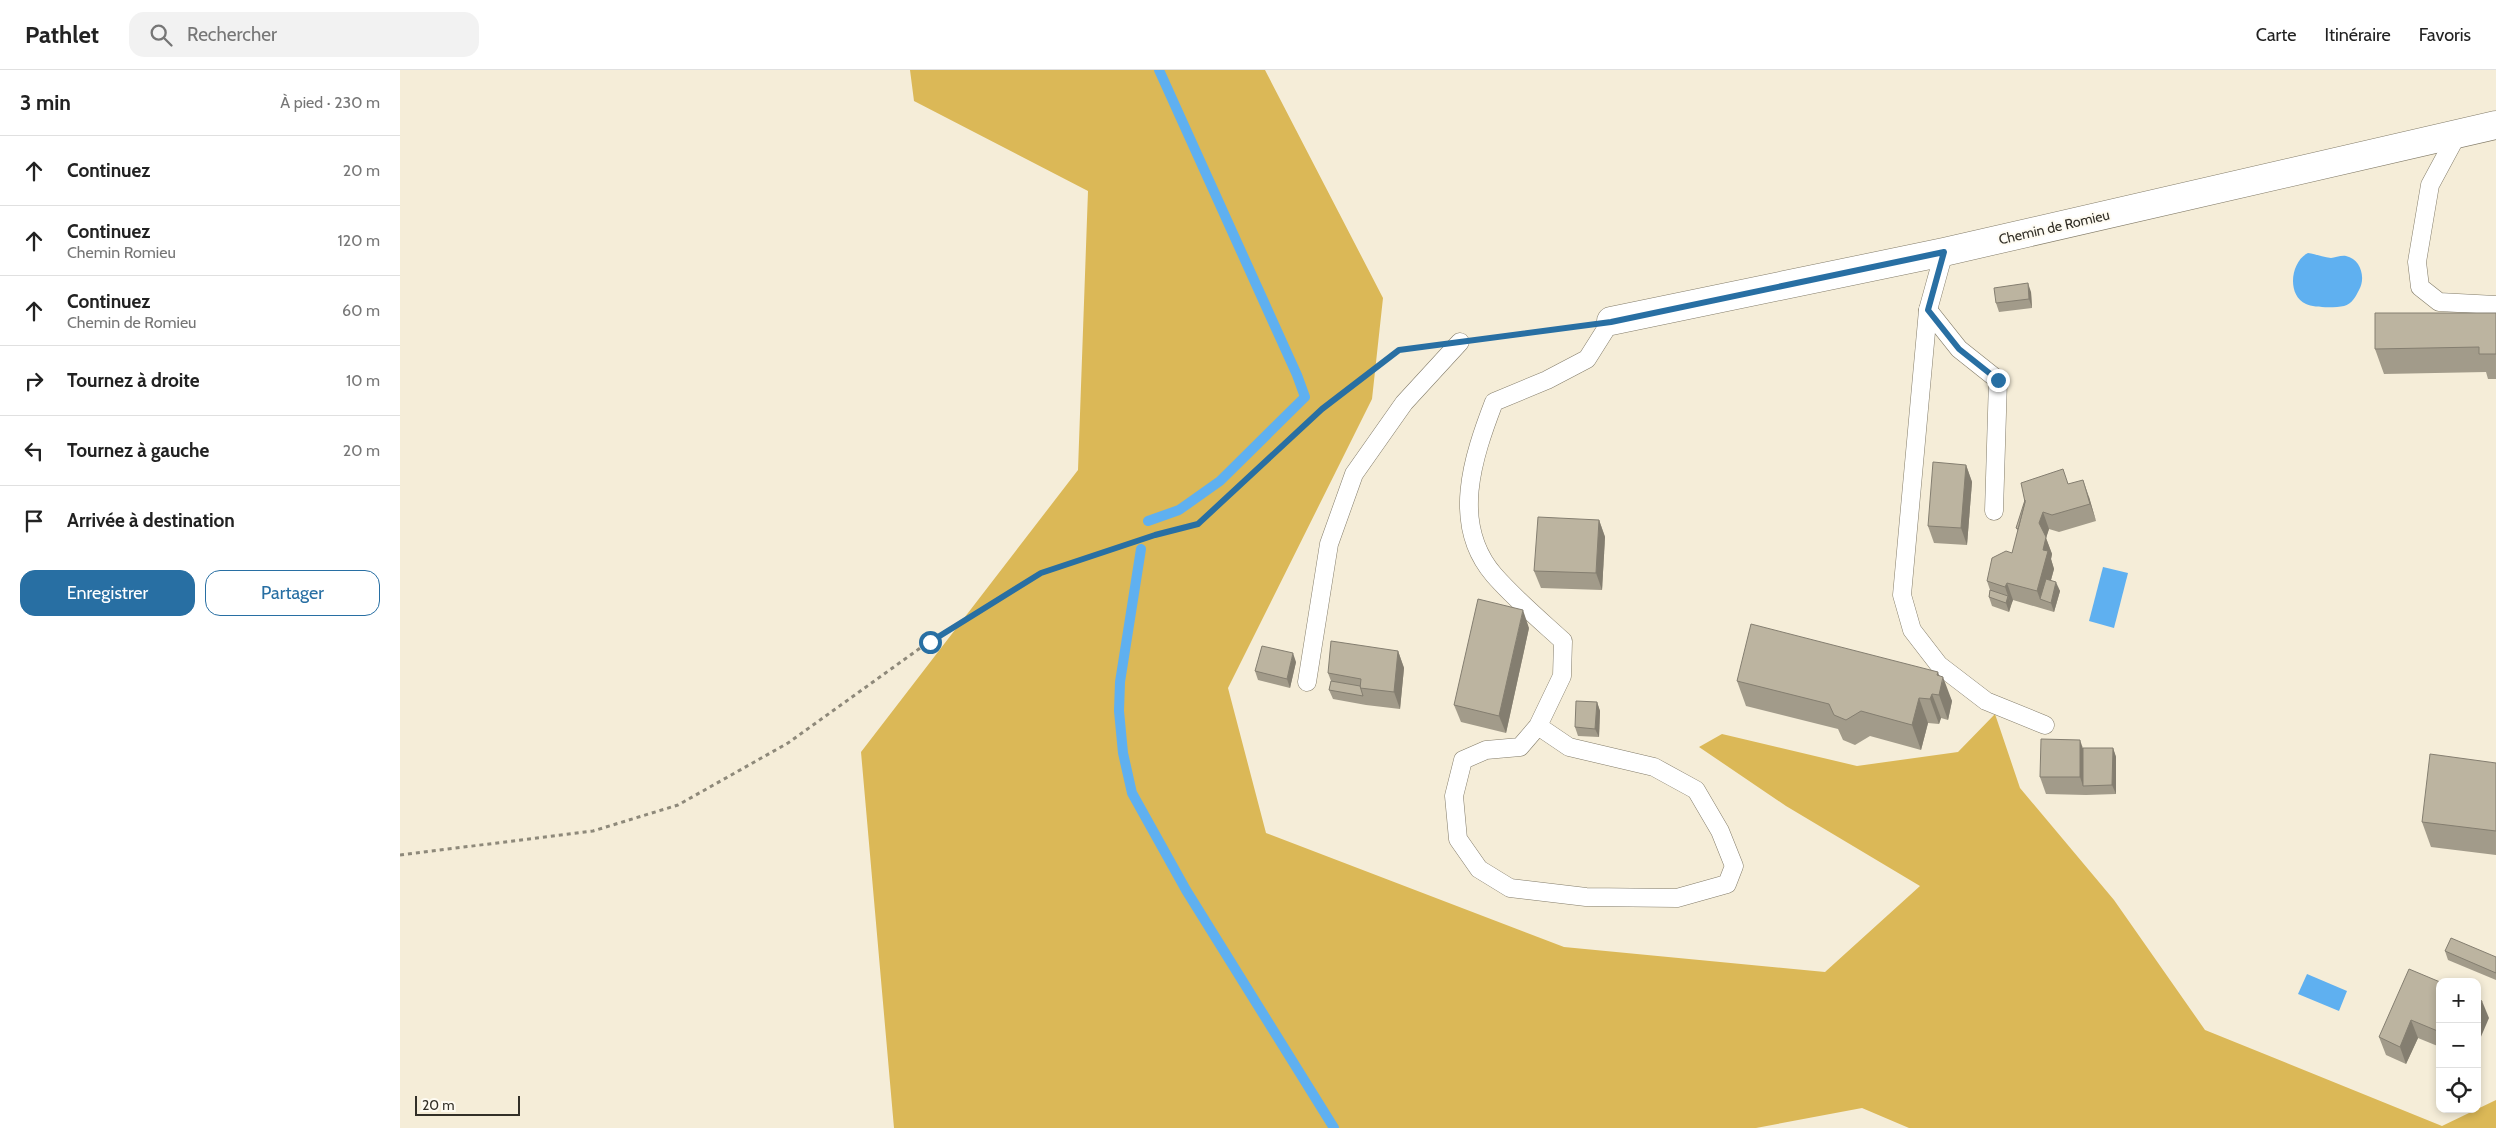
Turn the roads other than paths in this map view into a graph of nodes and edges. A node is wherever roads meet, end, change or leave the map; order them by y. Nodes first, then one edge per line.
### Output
1 (2496, 125) edge
2 (2457, 135) junction
3 (1944, 252) junction
4 (2496, 305) edge
5 (1928, 310) junction
6 (1611, 322) joint
7 (1460, 342) road end
8 (1994, 511) dead end
9 (1307, 682) dead end
10 (2045, 725) dead end
11 (1538, 726) junction

1 - 2 street, Chemin de Romieu
2 - 3 street, Chemin de Romieu
2 - 4 lane
3 - 5 lane
3 - 6 street, Chemin de Romieu
5 - 8 lane
5 - 10 lane
6 - 11 lane
7 - 9 lane
11 - 11 lane

